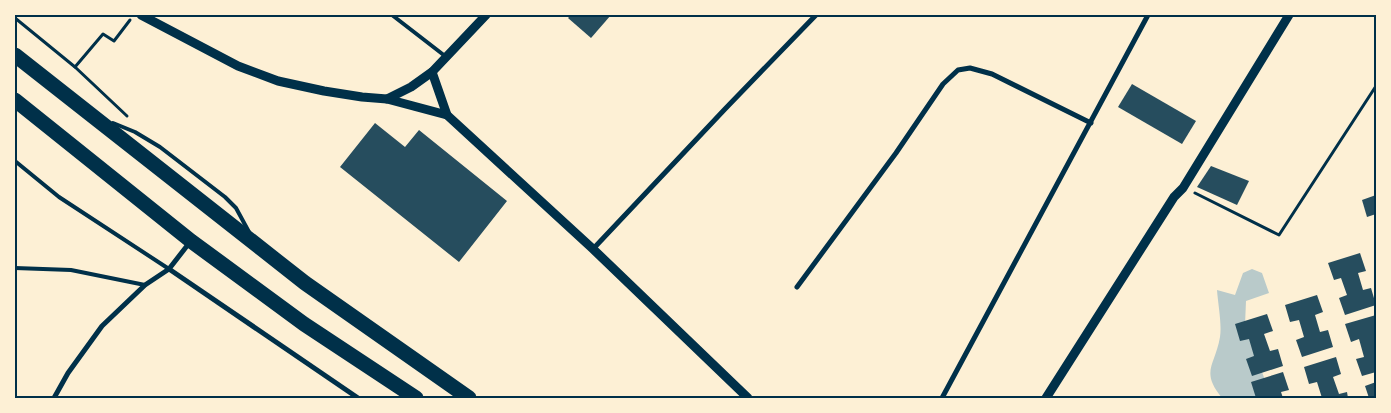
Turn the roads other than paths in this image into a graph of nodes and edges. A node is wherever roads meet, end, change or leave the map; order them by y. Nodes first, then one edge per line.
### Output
1 (142, 15) edge
2 (392, 15) edge
3 (486, 15) edge
4 (816, 15) edge
5 (1148, 15) edge
6 (1289, 15) edge
7 (15, 55) edge
8 (446, 58) junction
9 (432, 72) junction
10 (387, 99) junction
11 (15, 100) edge
12 (447, 115) junction
13 (1091, 123) junction
14 (15, 161) edge
15 (191, 241) junction
16 (593, 249) junction
17 (15, 268) edge
18 (169, 269) junction
19 (144, 285) junction
20 (797, 287) dead end
21 (54, 398) edge
22 (358, 398) edge
23 (416, 398) edge
24 (468, 398) edge
25 (748, 398) edge
26 (942, 398) edge
27 (1046, 398) edge

1 - 10 street
2 - 8 lane
3 - 8 street
4 - 16 street
5 - 13 street
6 - 27 street
7 - 24 highway
8 - 9 street
9 - 10 street
9 - 12 street
10 - 12 street
11 - 15 highway
12 - 16 street
13 - 20 street
13 - 26 street
14 - 18 lane
15 - 18 street
15 - 23 highway
16 - 25 street
17 - 19 lane
18 - 19 street
18 - 22 street
19 - 21 street

